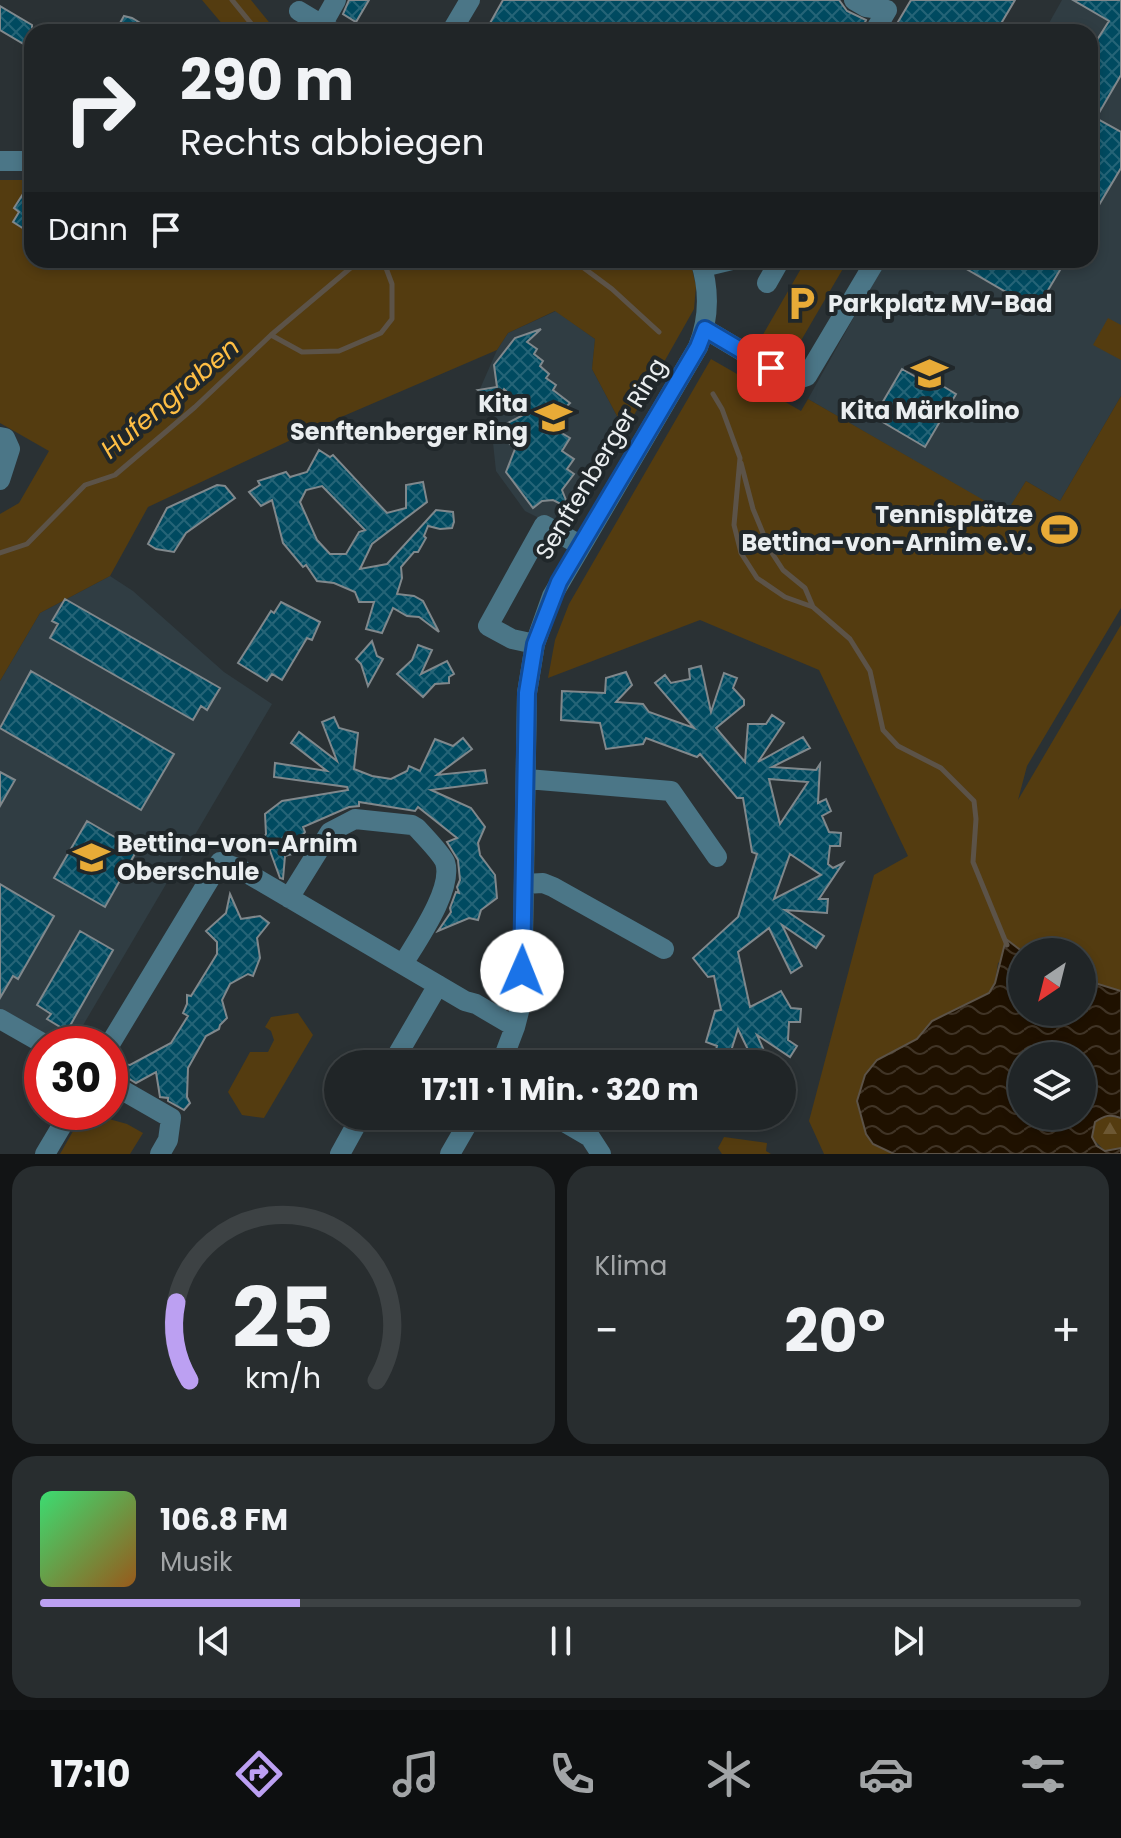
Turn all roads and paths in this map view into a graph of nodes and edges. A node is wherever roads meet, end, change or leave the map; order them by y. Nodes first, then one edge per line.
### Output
1 (336, 0) edge
2 (470, 0) edge
3 (854, 0) edge
4 (299, 11) dead end
5 (321, 24) edge
6 (329, 24) edge
7 (456, 24) edge
8 (879, 24) edge
9 (24, 162) edge
10 (2, 166) edge
11 (703, 268) edge
12 (775, 268) edge
13 (871, 268) edge
14 (767, 283) dead end
15 (705, 329) junction
16 (0, 437) edge
17 (1, 473) edge
18 (580, 545) junction
19 (535, 644) junction
20 (527, 779) junction
21 (717, 857) dead end
22 (524, 884) junction
23 (289, 898) junction
24 (664, 949) dead end
25 (403, 964) junction
26 (438, 985) junction
27 (0, 1019) edge
28 (121, 1026) edge
29 (515, 1027) junction
30 (24, 1033) edge
31 (400, 1050) edge
32 (506, 1050) edge
33 (128, 1093) edge
34 (59, 1130) edge
35 (353, 1130) edge
36 (464, 1130) edge
37 (578, 1130) edge
38 (168, 1149) edge
39 (45, 1154) edge
40 (340, 1154) edge
41 (450, 1154) edge
42 (601, 1154) edge

1 - 6 street
2 - 7 street
3 - 8 street
4 - 5 street
9 - 10 street
11 - 15 street, Senftenberger Ring
12 - 14 street
13 - 15 street
15 - 18 street, Senftenberger Ring
16 - 17 street
18 - 19 street, Senftenberger Ring
18 - 19 street
19 - 20 street, Senftenberger Ring
20 - 21 street
20 - 22 street, Senftenberger Ring
22 - 24 street
22 - 29 street, Senftenberger Ring
23 - 25 street
23 - 25 street
23 - 28 street
25 - 26 street
26 - 29 street
26 - 31 street
27 - 30 street
29 - 32 street, Senftenberger Ring
33 - 38 street
34 - 39 street
35 - 40 street
36 - 41 street
37 - 42 street

